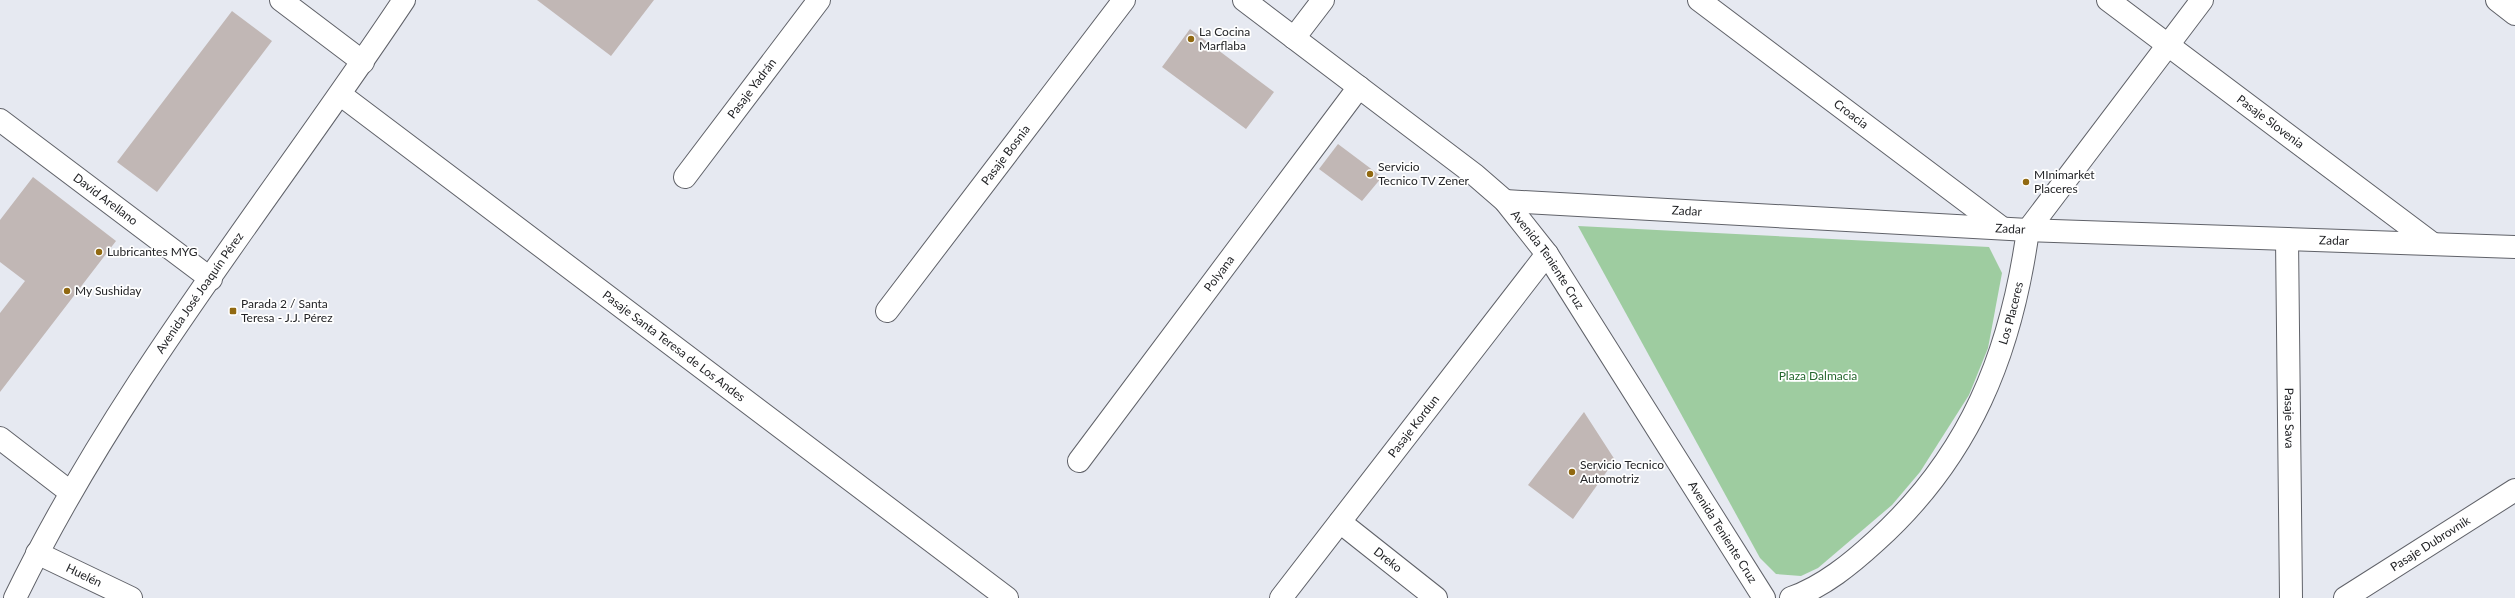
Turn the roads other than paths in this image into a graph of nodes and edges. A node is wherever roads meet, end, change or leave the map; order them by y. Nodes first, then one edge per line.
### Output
1 (282, 0) edge
2 (404, 0) edge
3 (819, 0) edge
4 (1124, 0) edge
5 (1244, 0) edge
6 (1323, 0) edge
7 (1699, 0) edge
8 (2108, 0) edge
9 (2202, 0) edge
10 (2497, 0) edge
11 (2515, 14) edge
12 (1294, 38) junction
13 (2167, 45) junction
14 (363, 62) junction
15 (1359, 87) junction
16 (341, 95) junction
17 (0, 120) edge
18 (685, 177) dead end
19 (1505, 201) junction
20 (2002, 228) junction
21 (2028, 230) junction
22 (2287, 239) junction
23 (2433, 244) junction
24 (2515, 247) edge
25 (1547, 254) junction
26 (211, 279) junction
27 (887, 311) dead end
28 (0, 438) edge
29 (1079, 461) dead end
30 (2515, 490) edge
31 (70, 492) junction
32 (1340, 522) junction
33 (37, 553) junction
34 (126, 597) edge
35 (15, 598) edge
36 (1007, 598) edge
37 (1281, 598) edge
38 (1436, 598) edge
39 (1764, 598) edge
40 (1791, 598) edge
41 (2291, 598) edge
42 (2345, 598) edge

1 - 14 street
2 - 14 street, Avenida José Joaquín Pérez
3 - 18 street, Pasaje Yadrán
4 - 27 street, Pasaje Bosnia
5 - 12 street, Avenida Teniente Cruz
6 - 12 street
7 - 20 street, Croacia
8 - 13 street, Pasaje Slovenia
9 - 13 street, Los Placeres
10 - 11 street
12 - 15 street, Avenida Teniente Cruz
13 - 21 street, Los Placeres
13 - 23 street, Pasaje Slovenia
14 - 16 street, Avenida José Joaquín Pérez
15 - 19 street, Avenida Teniente Cruz
15 - 29 street, Polyana
16 - 26 street, Avenida José Joaquín Pérez
16 - 36 street, Pasaje Santa Teresa de Los Andes
17 - 26 street, David Arellano
19 - 20 street, Zadar
19 - 25 street, Avenida Teniente Cruz
20 - 21 street, Zadar
21 - 22 street, Zadar
21 - 40 street, Los Placeres
22 - 23 street, Zadar
22 - 41 street, Pasaje Sava
23 - 24 street, Zadar
25 - 32 street, Pasaje Kordun
25 - 39 street, Avenida Teniente Cruz
26 - 31 street, Avenida José Joaquín Pérez
28 - 31 street
30 - 42 street, Pasaje Dubrovnik
31 - 33 street, Avenida José Joaquín Pérez
32 - 37 street, Pasaje Kordun
32 - 38 street, Dreko
33 - 34 street, Huelén
33 - 35 street, Avenida José Joaquín Pérez

